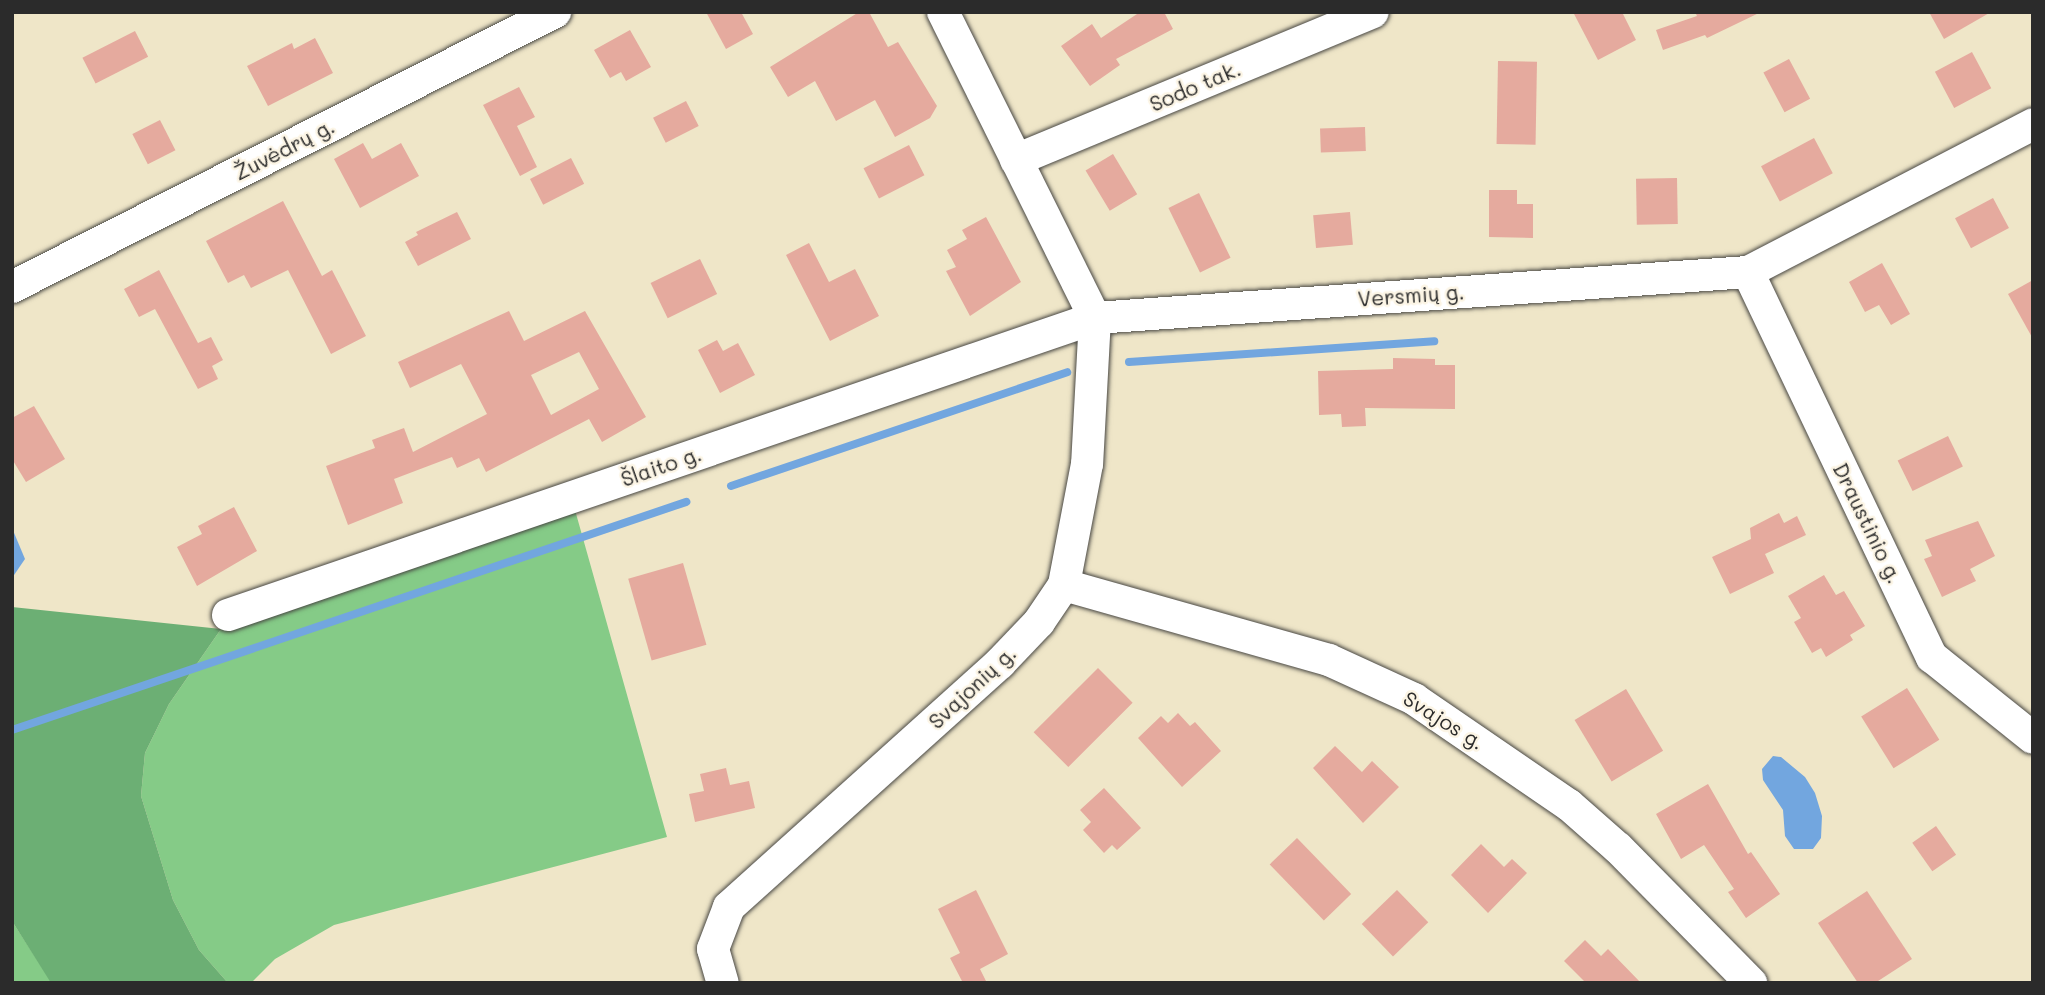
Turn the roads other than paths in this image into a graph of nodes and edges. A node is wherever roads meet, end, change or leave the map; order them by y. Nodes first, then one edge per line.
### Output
1 (555, 12) edge
2 (943, 12) edge
3 (1373, 12) edge
4 (2033, 124) edge
5 (1016, 160) junction
6 (1748, 272) junction
7 (12, 287) edge
8 (1095, 318) junction
9 (1064, 585) junction
10 (228, 615) dead end
11 (2033, 738) edge
12 (723, 983) edge
13 (1751, 983) edge

1 - 7 street, Žuvėdrų g.
2 - 5 street
3 - 5 street, Sodo tak.
4 - 6 street, Versmių g.
5 - 8 street
6 - 8 street, Versmių g.
6 - 11 street, Draustinio g.
8 - 9 street, Svajonių g.
8 - 10 street, Šlaito g.
9 - 12 street, Svajonių g.
9 - 13 street, Svajos g.

